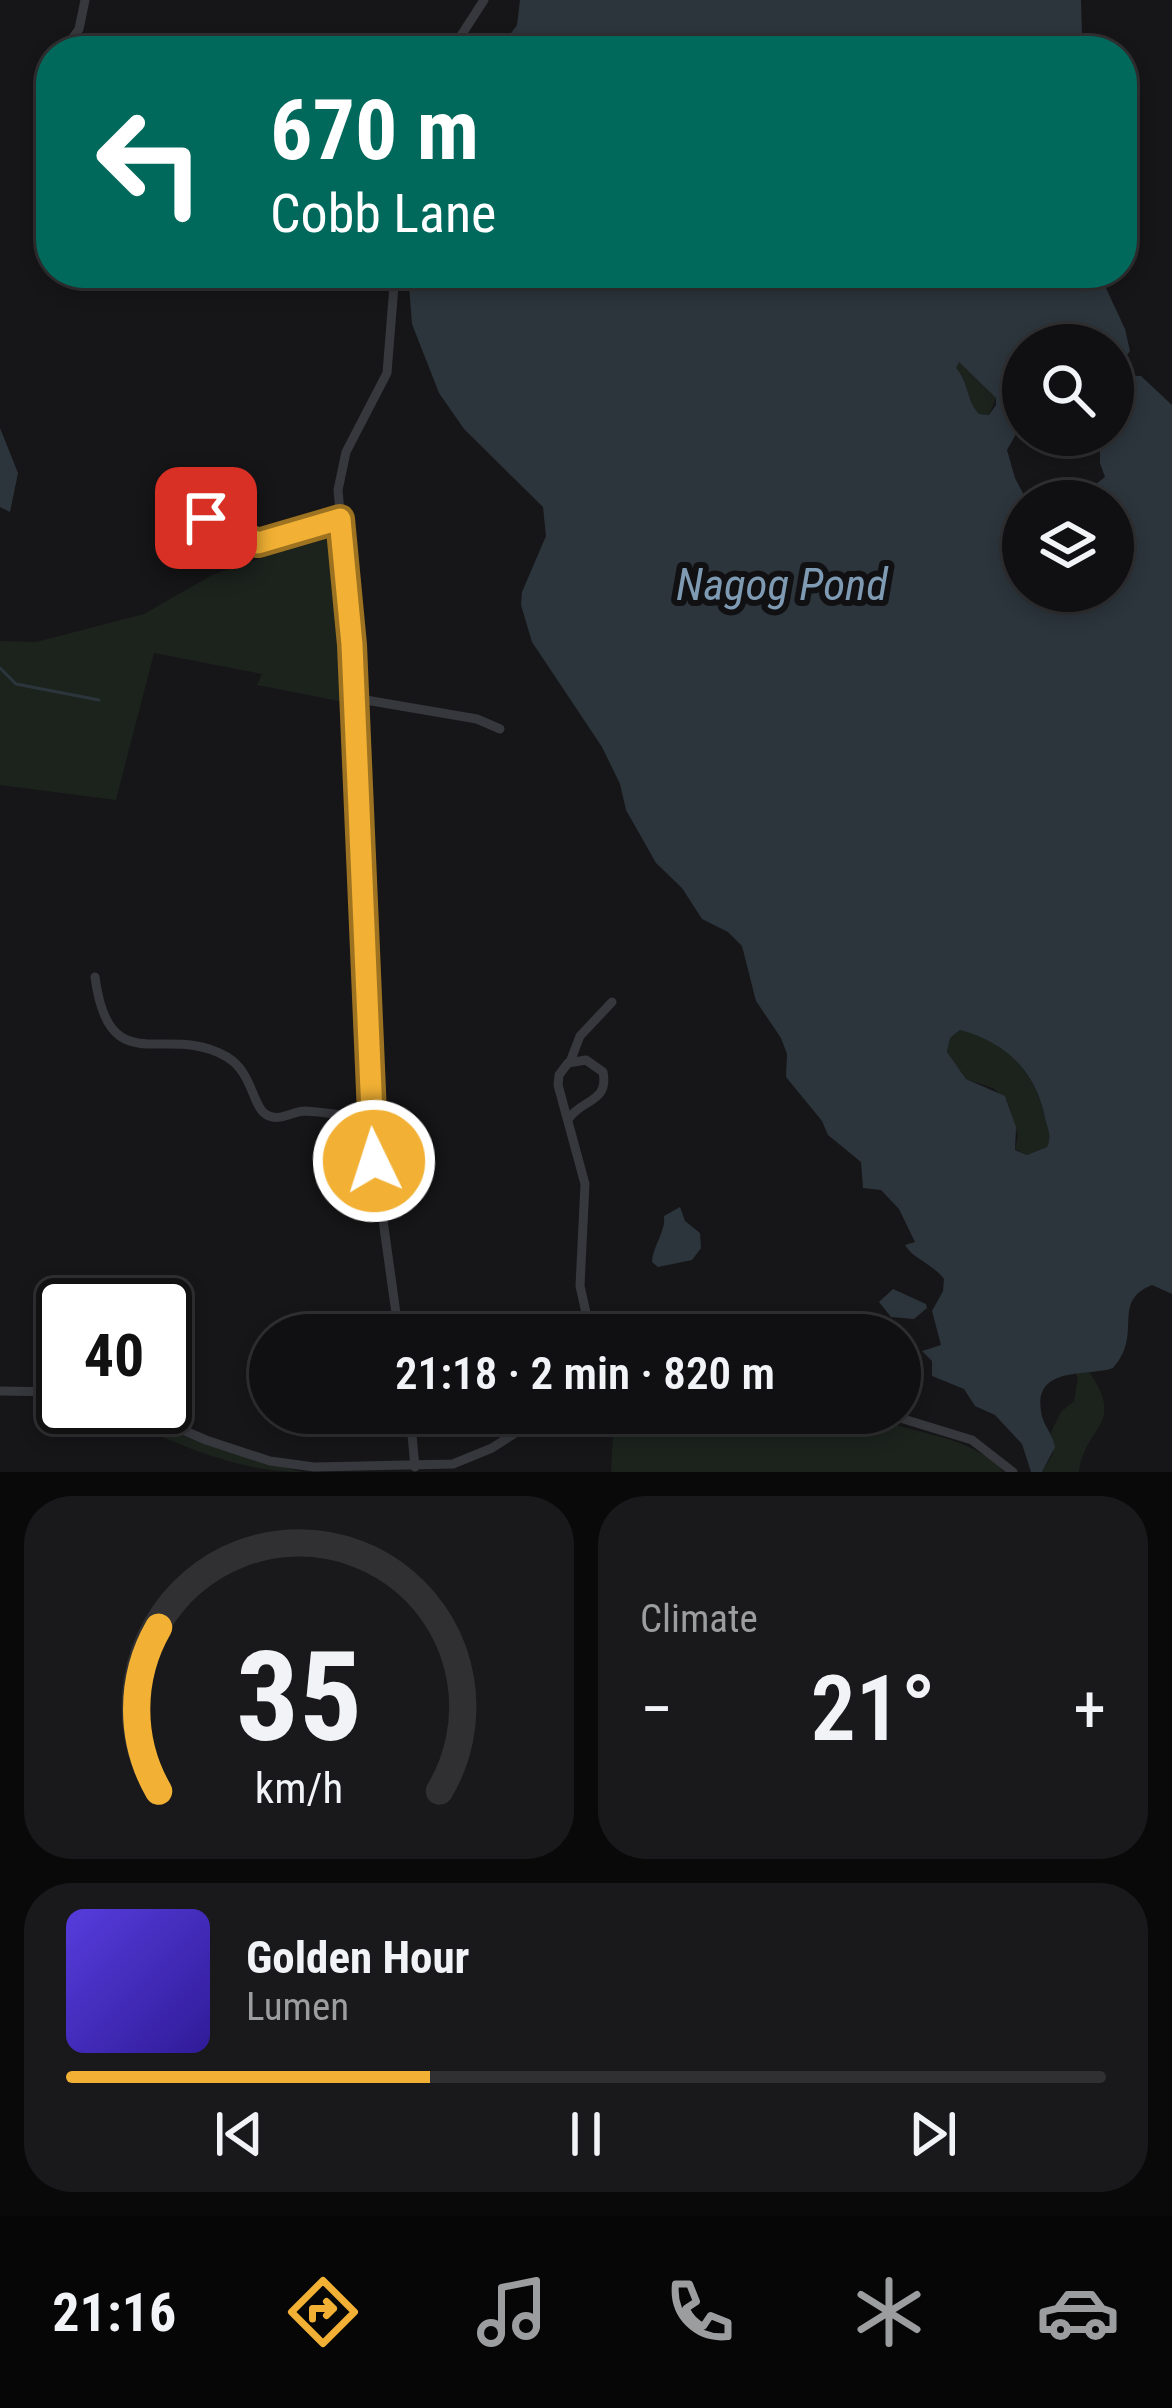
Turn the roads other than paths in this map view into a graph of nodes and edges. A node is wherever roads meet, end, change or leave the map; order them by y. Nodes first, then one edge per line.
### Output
1 (484, 0) edge
2 (71, 2) edge
3 (84, 3) edge
4 (73, 36) edge
5 (461, 36) edge
6 (393, 288) edge
7 (206, 518) dead end
8 (340, 519) junction
9 (354, 698) junction
10 (500, 729) dead end
11 (95, 977) dead end
12 (612, 1002) dead end
13 (569, 1062) junction
14 (371, 1118) junction
15 (569, 1118) junction
16 (397, 1314) edge
17 (586, 1314) edge
18 (0, 1391) edge
19 (36, 1392) edge
20 (921, 1424) edge
21 (192, 1434) edge
22 (412, 1434) edge
23 (517, 1434) edge
24 (415, 1469) edge
25 (1013, 1472) edge

1 - 5 street
2 - 3 street
3 - 4 street
6 - 8 street
7 - 8 street
8 - 9 street
9 - 10 street
9 - 14 street
11 - 14 street
12 - 13 street
13 - 15 street
13 - 15 street
14 - 16 street
15 - 17 street
18 - 19 street
20 - 25 street
21 - 24 street
22 - 24 street
23 - 24 street

